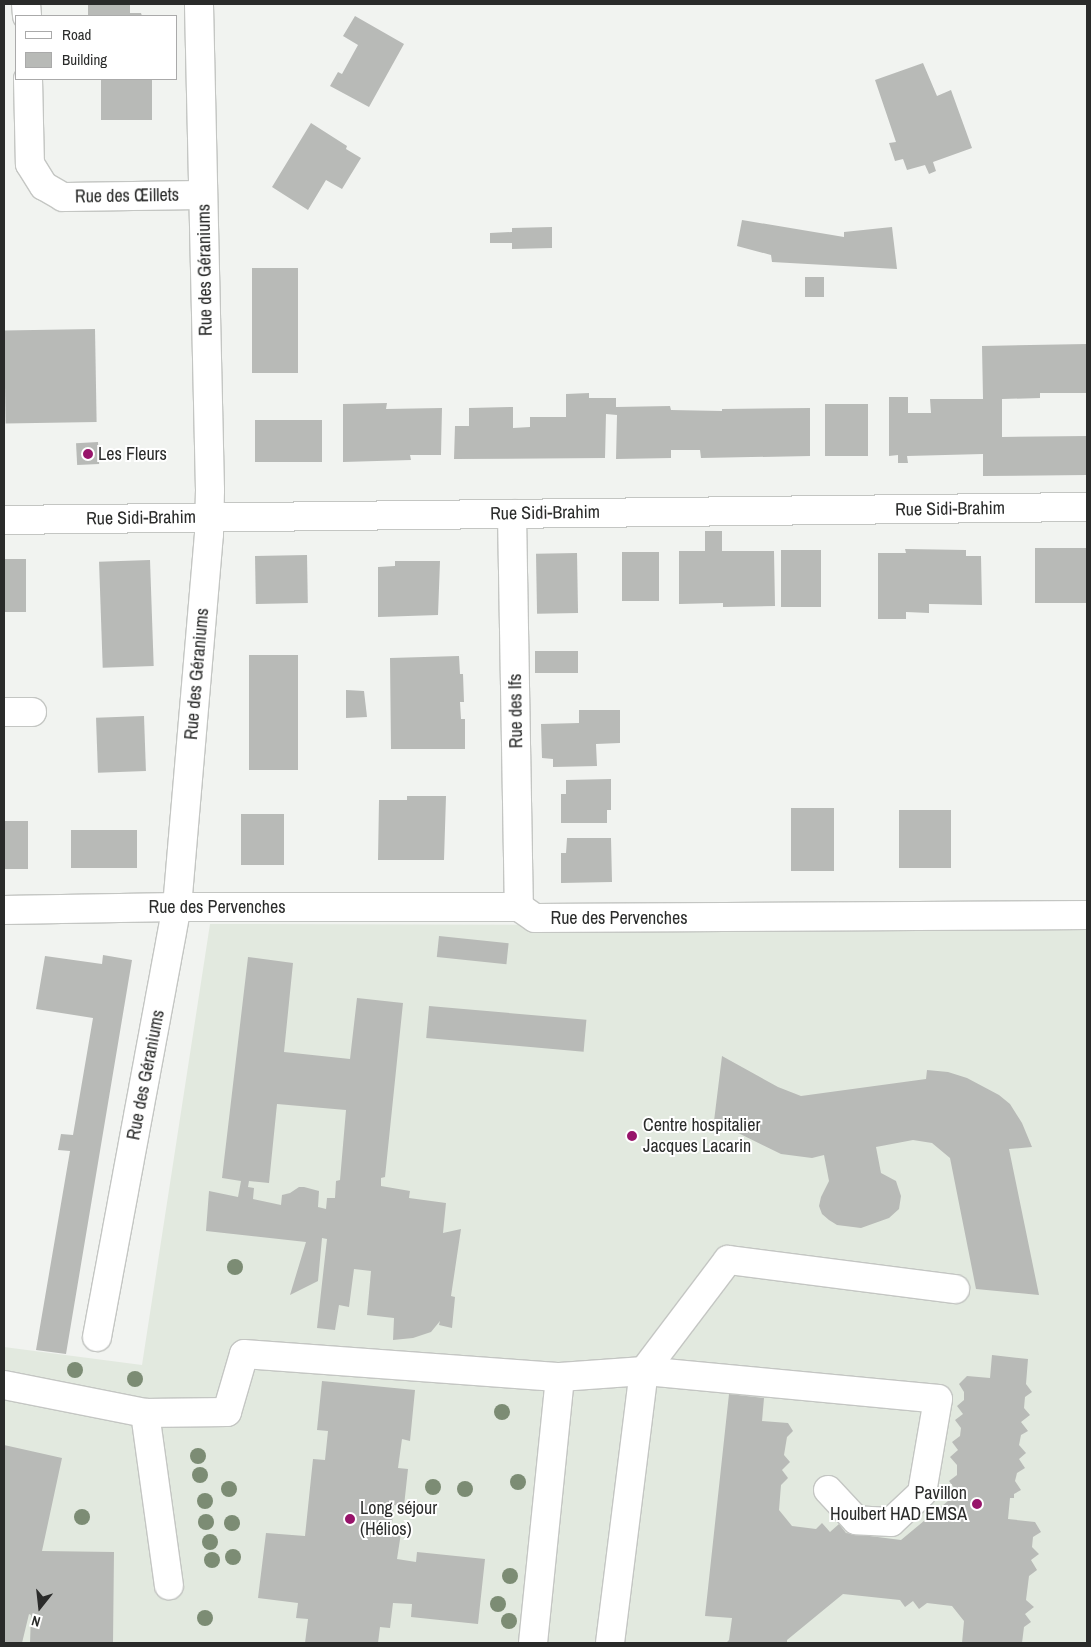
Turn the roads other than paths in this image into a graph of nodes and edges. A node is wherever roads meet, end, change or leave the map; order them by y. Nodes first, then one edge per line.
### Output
1 (199, 4) edge
2 (28, 80) edge
3 (203, 195) junction
4 (1087, 507) edge
5 (512, 514) junction
6 (210, 517) junction
7 (4, 520) edge
8 (4, 712) edge
9 (32, 712) dead end
10 (177, 907) junction
11 (519, 908) junction
12 (4, 910) edge
13 (1087, 915) edge
14 (955, 1289) dead end
15 (97, 1337) dead end
16 (644, 1371) junction
17 (560, 1377) junction
18 (4, 1385) edge
19 (145, 1413) junction
20 (828, 1490) dead end
21 (169, 1585) dead end
22 (533, 1643) edge
23 (610, 1643) edge

1 - 3 street, Rue des Géraniums
2 - 3 street, Rue des Œillets
3 - 6 street, Rue des Géraniums
4 - 5 street, Rue Sidi-Brahim
5 - 6 street, Rue Sidi-Brahim
5 - 11 street, Rue des Ifs
6 - 7 street, Rue Sidi-Brahim
6 - 10 street, Rue des Géraniums
8 - 9 street
10 - 11 street, Rue des Pervenches
10 - 12 street, Rue des Pervenches
10 - 15 street, Rue des Géraniums
11 - 13 street, Rue des Pervenches
14 - 16 street
16 - 17 street
16 - 20 street
16 - 23 street
17 - 19 street
17 - 22 street
18 - 19 street
19 - 21 street

